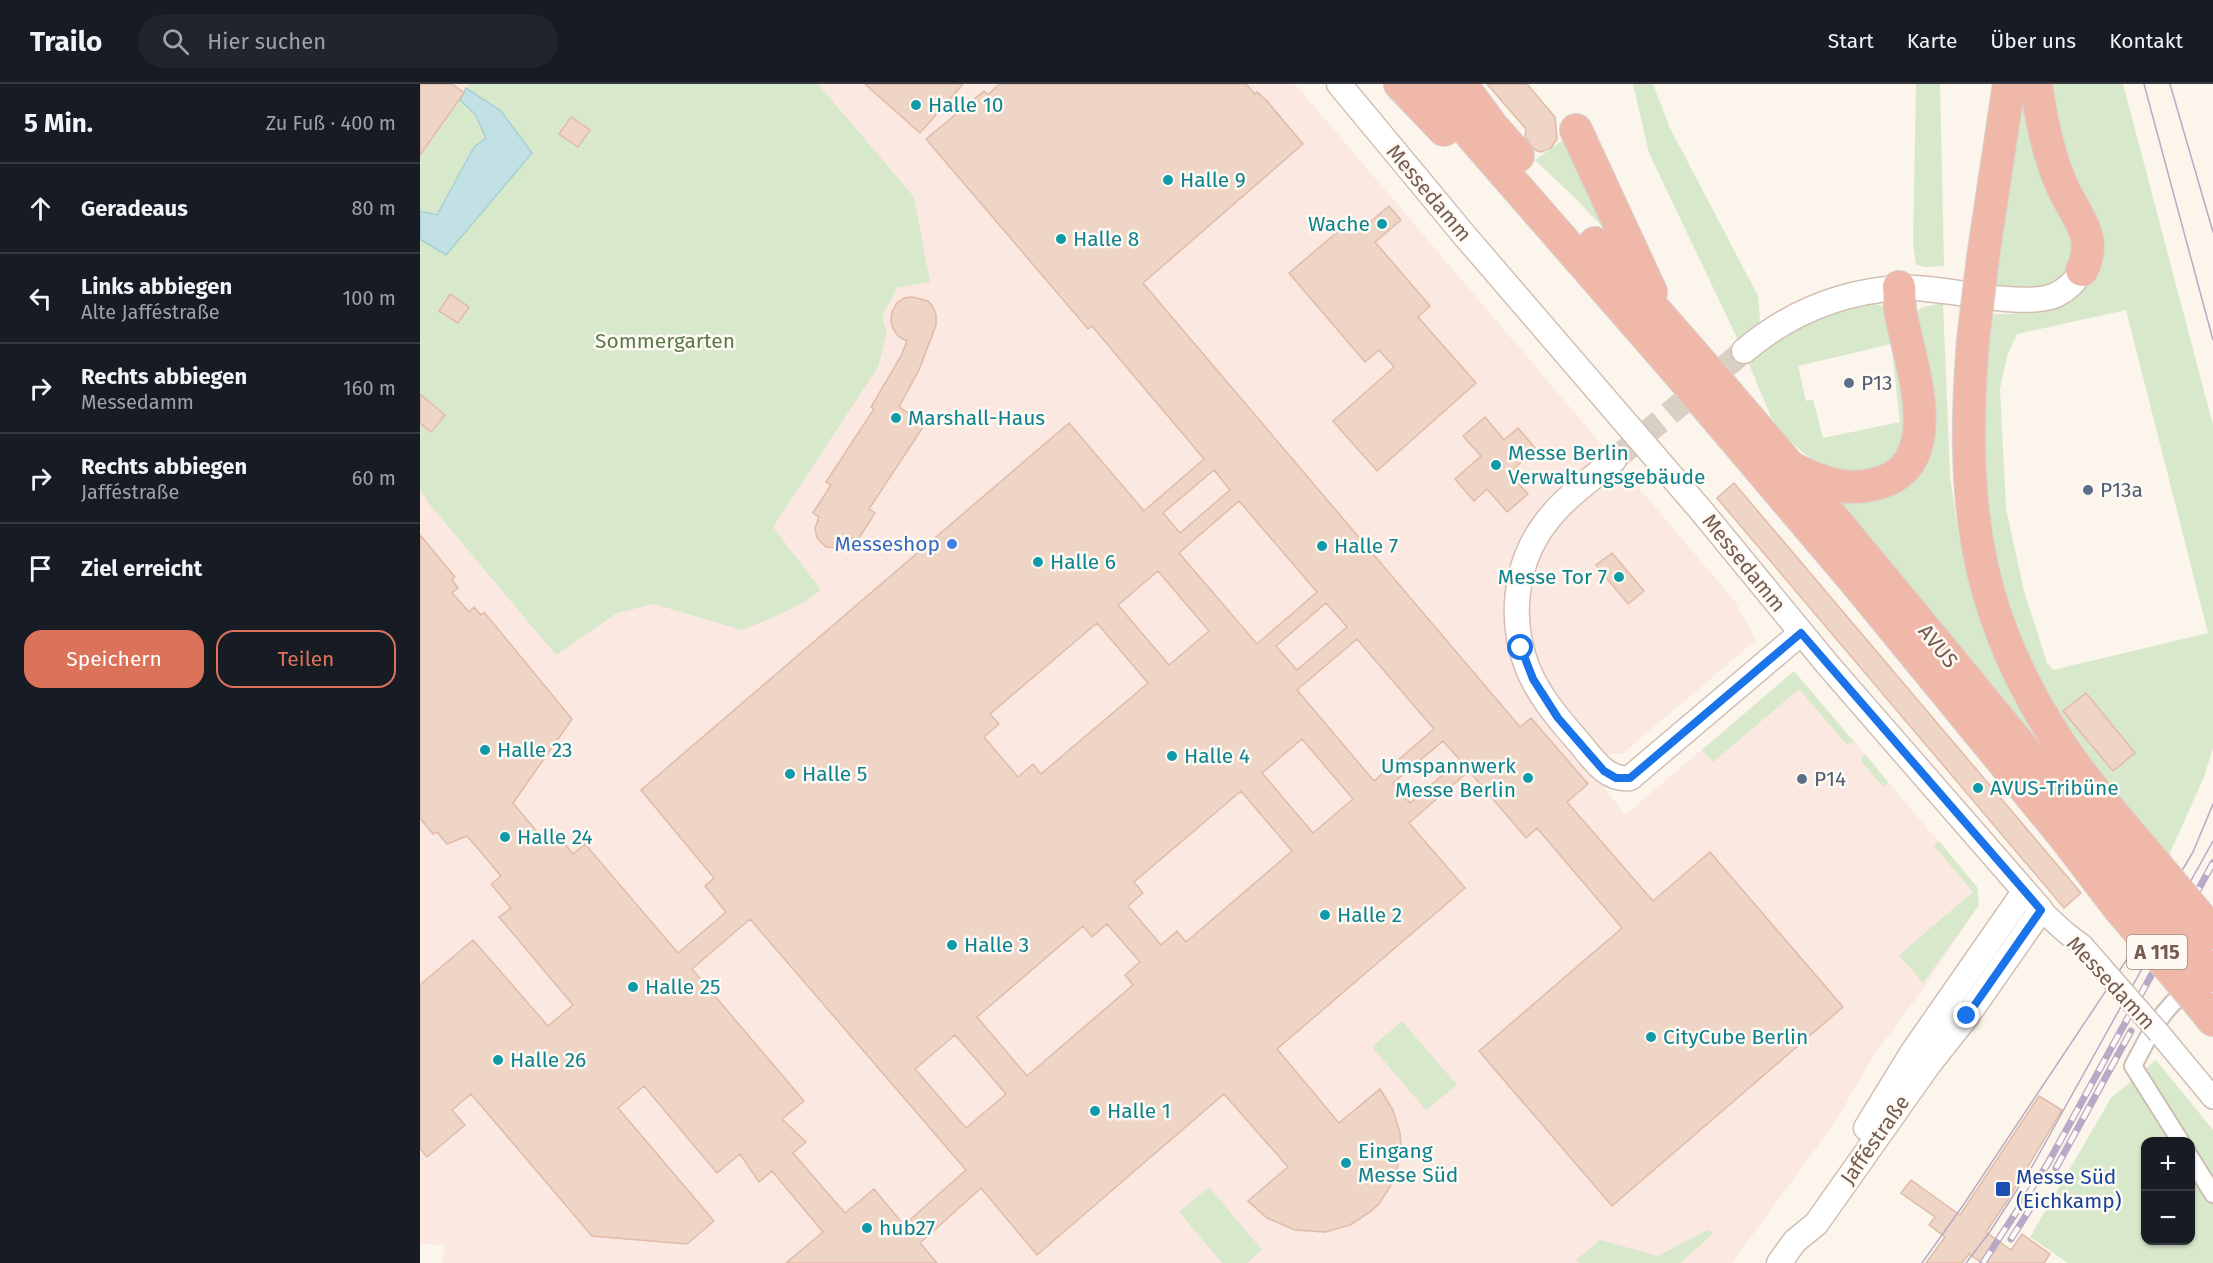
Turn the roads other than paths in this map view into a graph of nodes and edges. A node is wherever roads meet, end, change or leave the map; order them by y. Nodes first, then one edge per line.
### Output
1 (1338, 84) edge
2 (1400, 84) edge
3 (1461, 84) edge
4 (2009, 84) edge
5 (2036, 84) edge
6 (1423, 93) edge
7 (1576, 130) dead end
8 (2082, 270) joint
9 (1899, 287) junction
10 (1662, 317) junction
11 (1744, 351) tunnel mouth
12 (1614, 459) tunnel mouth
13 (1791, 467) junction
14 (1801, 633) junction
15 (2137, 887) junction
16 (2025, 892) junction
17 (2041, 910) junction
18 (2213, 933) edge
19 (2213, 969) edge
20 (2207, 998) edge
21 (1942, 1029) junction
22 (2213, 1098) edge
23 (2178, 1137) edge
24 (2195, 1165) edge
25 (2213, 1194) edge
26 (1779, 1263) edge

1 - 14 main road, Messedamm
2 - 6 highway, AVUS
3 - 10 highway
4 - 15 highway, bridge
5 - 8 highway
6 - 15 highway, AVUS / A 115
7 - 10 highway
8 - 9 main road
9 - 11 main road
9 - 13 highway
10 - 13 highway, AVUS
12 - 14 main road
13 - 15 highway, AVUS
14 - 16 main road, Messedamm
15 - 18 highway, bridge
15 - 20 highway, AVUS / A 115, bridge
16 - 17 main road, Messedamm
16 - 21 main road, Jafféstraße
17 - 21 main road, Jafféstraße
17 - 22 street, Messedamm, bridge
19 - 23 street
21 - 26 main road, Jafféstraße
24 - 25 street

